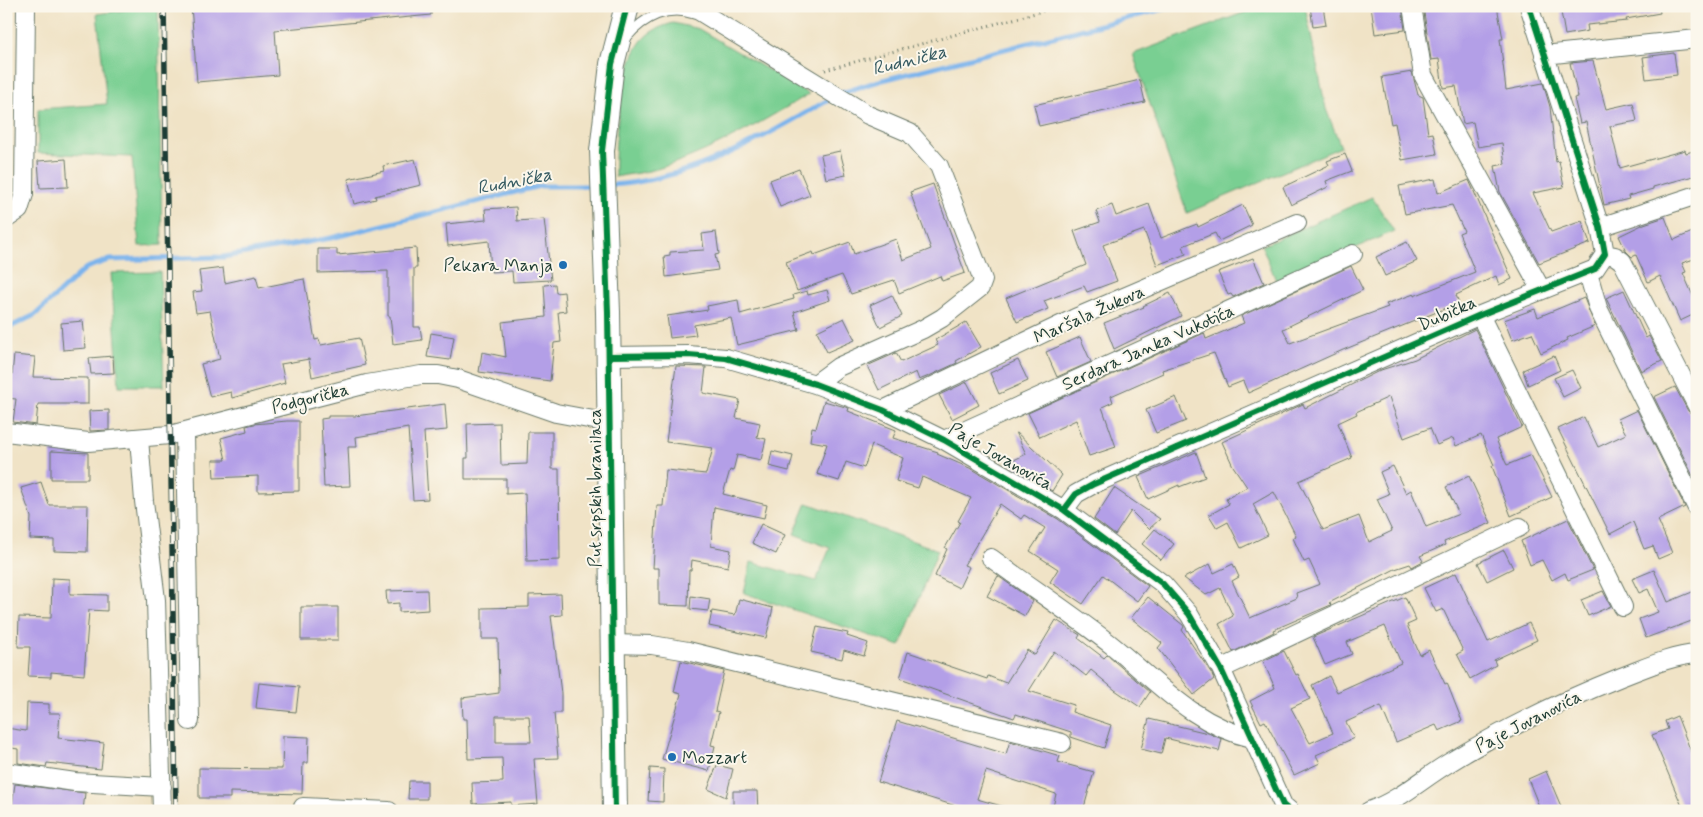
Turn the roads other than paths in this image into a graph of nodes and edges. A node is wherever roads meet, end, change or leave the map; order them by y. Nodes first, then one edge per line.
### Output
1 (26, 6) edge
2 (628, 6) edge
3 (691, 6) edge
4 (1412, 6) edge
5 (1529, 6) edge
6 (714, 20) junction
7 (1697, 39) edge
8 (1544, 56) junction
9 (612, 64) junction
10 (1697, 195) edge
11 (6, 219) edge
12 (1297, 223) dead end
13 (1600, 227) junction
14 (1353, 254) dead end
15 (1605, 254) junction
16 (1588, 273) junction
17 (1541, 289) junction
18 (1480, 315) junction
19 (609, 356) junction
20 (815, 384) junction
21 (1697, 406) edge
22 (883, 410) junction
23 (610, 422) junction
24 (6, 432) edge
25 (185, 433) junction
26 (139, 438) junction
27 (944, 440) junction
28 (1697, 508) edge
29 (1064, 510) junction
30 (1520, 527) dead end
31 (991, 558) dead end
32 (1623, 607) dead end
33 (612, 644) junction
34 (1697, 654) edge
35 (1221, 669) junction
36 (190, 721) dead end
37 (1252, 738) junction
38 (1062, 743) dead end
39 (6, 772) edge
40 (162, 787) junction
41 (303, 807) dead end
42 (162, 811) edge
43 (390, 811) edge
44 (615, 811) edge
45 (1290, 811) edge
46 (1369, 811) edge

1 - 11 street
2 - 9 main road, Put srpskih branilaca
3 - 6 street
4 - 17 street
5 - 8 street
6 - 9 lane
6 - 20 street
7 - 8 street
8 - 13 street
9 - 19 main road, Put srpskih branilaca
10 - 13 street
12 - 22 street, Maršala Žukova
13 - 15 street
14 - 27 street, Serdara Janka Vukotića
15 - 16 street, Dubička
15 - 21 street
16 - 17 street, Dubička
16 - 28 street
17 - 18 street, Dubička
18 - 29 street, Dubička
18 - 32 street
19 - 20 street, Paje Jovanovića
19 - 23 main road, Put srpskih branilaca
20 - 22 street, Paje Jovanovića
22 - 27 street, Paje Jovanovića
23 - 25 street, Podgorička
23 - 33 main road, Put srpskih branilaca
24 - 26 street, Podgorička
25 - 26 street, Podgorička
25 - 36 street
26 - 40 street
27 - 29 street, Paje Jovanovića
29 - 35 street, Paje Jovanovića
30 - 35 street
31 - 37 street
33 - 38 street
33 - 44 main road, Put srpskih branilaca
34 - 46 street, Paje Jovanovića
35 - 37 street, Paje Jovanovića
37 - 45 street, Paje Jovanovića
39 - 40 street
40 - 42 street
41 - 43 street

